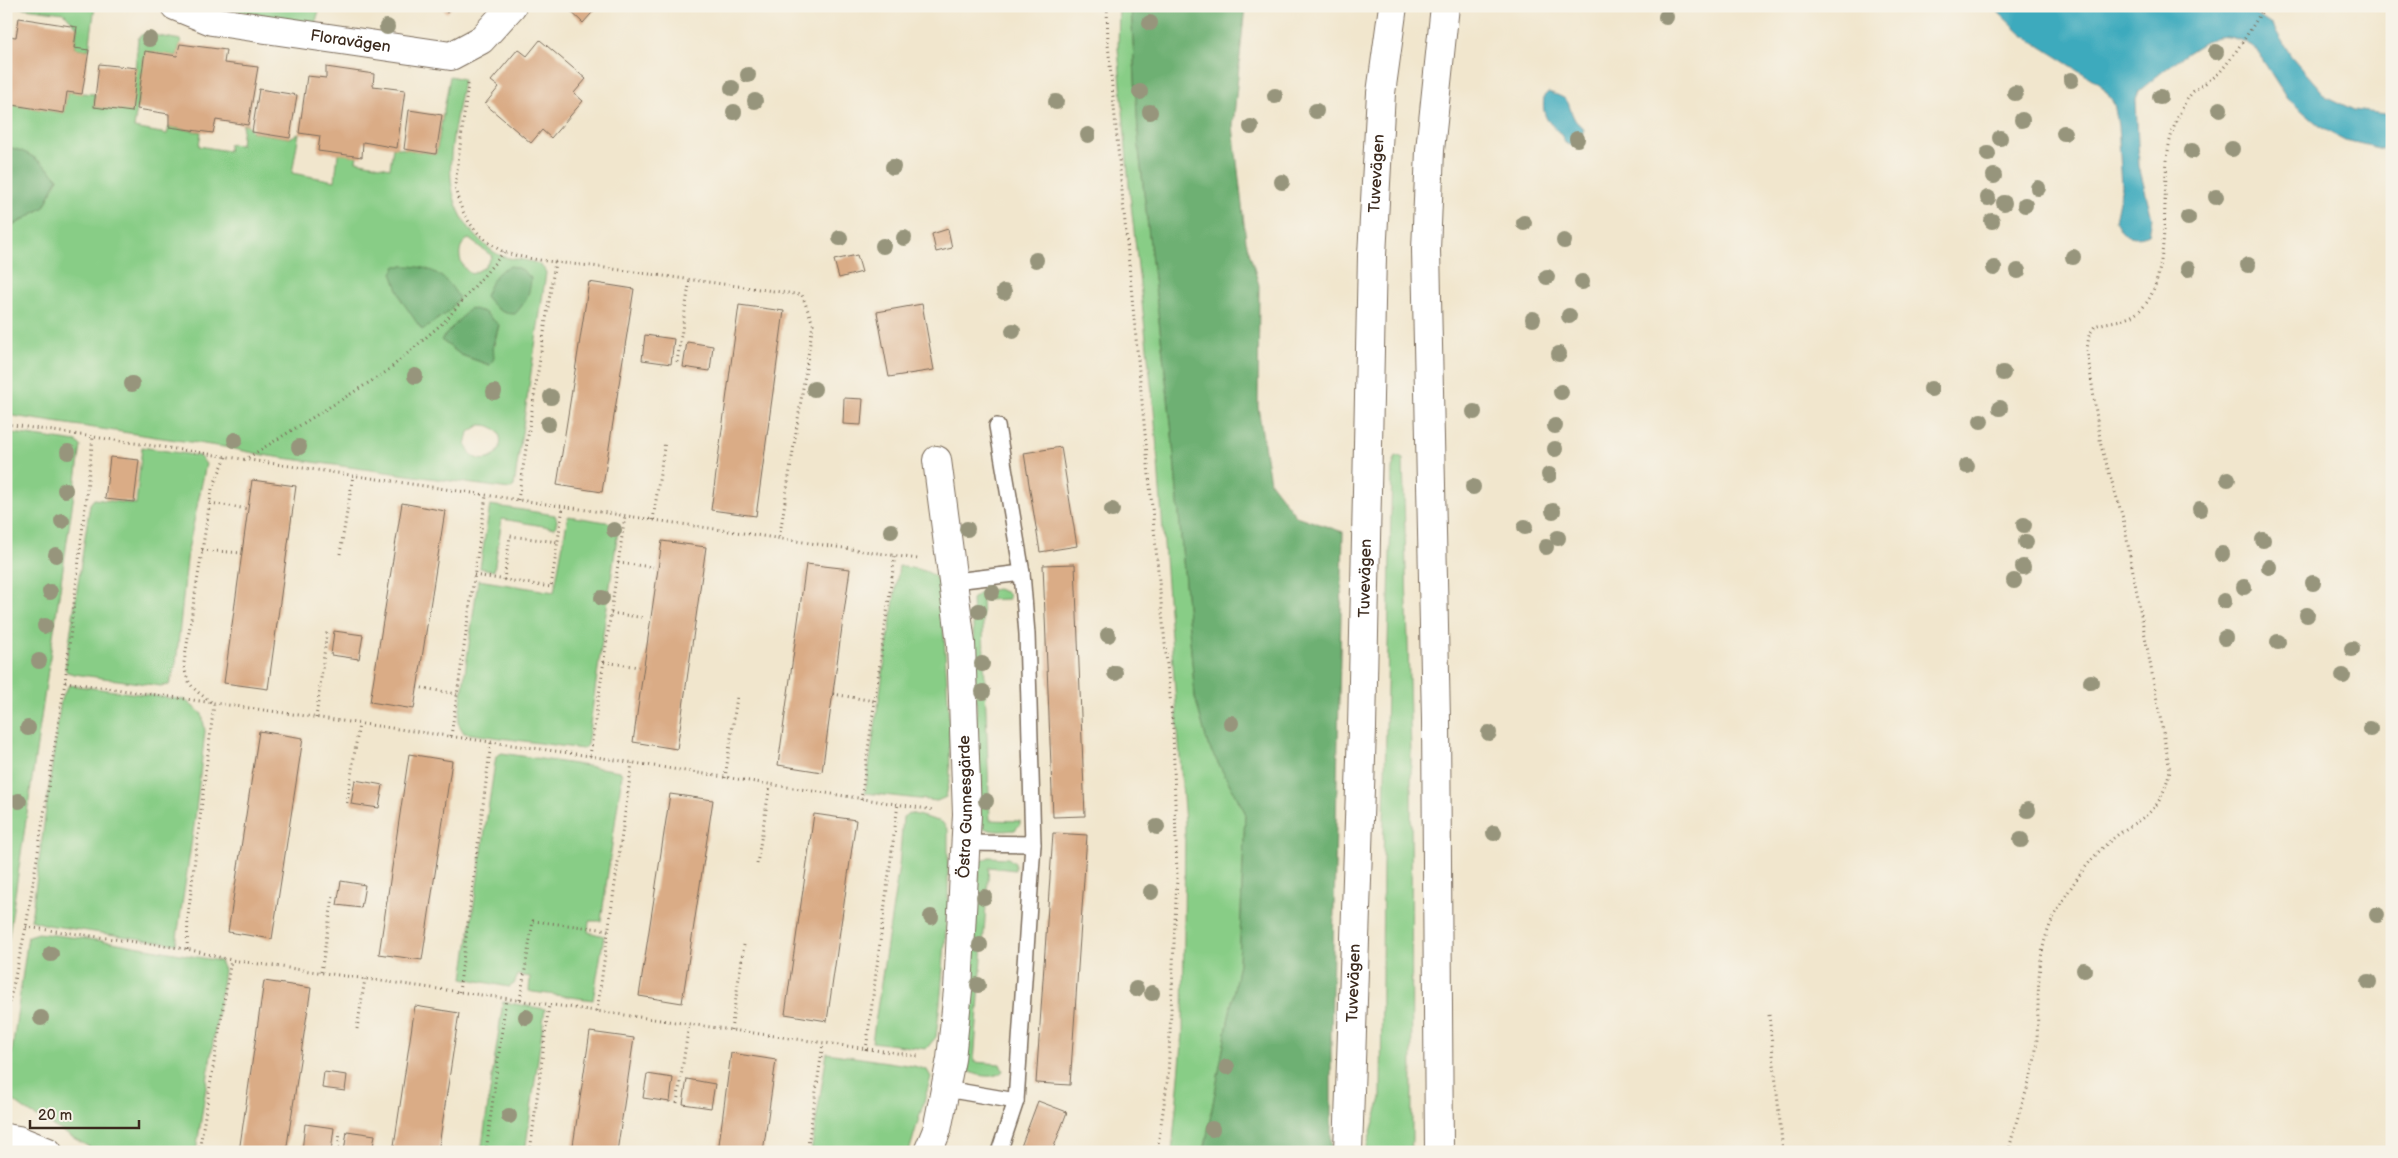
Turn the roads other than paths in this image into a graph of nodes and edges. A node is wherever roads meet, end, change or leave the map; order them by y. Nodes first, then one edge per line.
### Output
1 (175, 6) edge
2 (512, 6) edge
3 (1393, 6) edge
4 (1445, 6) edge
5 (997, 426) dead end
6 (937, 460) dead end
7 (953, 570) junction
8 (1022, 573) junction
9 (965, 843) junction
10 (1033, 844) junction
11 (946, 1089) junction
12 (1016, 1101) junction
13 (6, 1138) edge
14 (48, 1152) edge
15 (928, 1152) edge
16 (998, 1152) edge
17 (1348, 1152) edge
18 (1439, 1152) edge

1 - 2 main road, Floravägen
3 - 17 main road, Tuvevägen
4 - 18 main road
5 - 8 lane
6 - 7 main road, Östra Gunnesgärde
7 - 8 lane
7 - 9 main road, Östra Gunnesgärde
8 - 10 lane
9 - 10 lane
9 - 11 main road, Östra Gunnesgärde
10 - 12 lane
11 - 12 lane
11 - 15 main road, Östra Gunnesgärde
12 - 16 lane
13 - 14 main road

